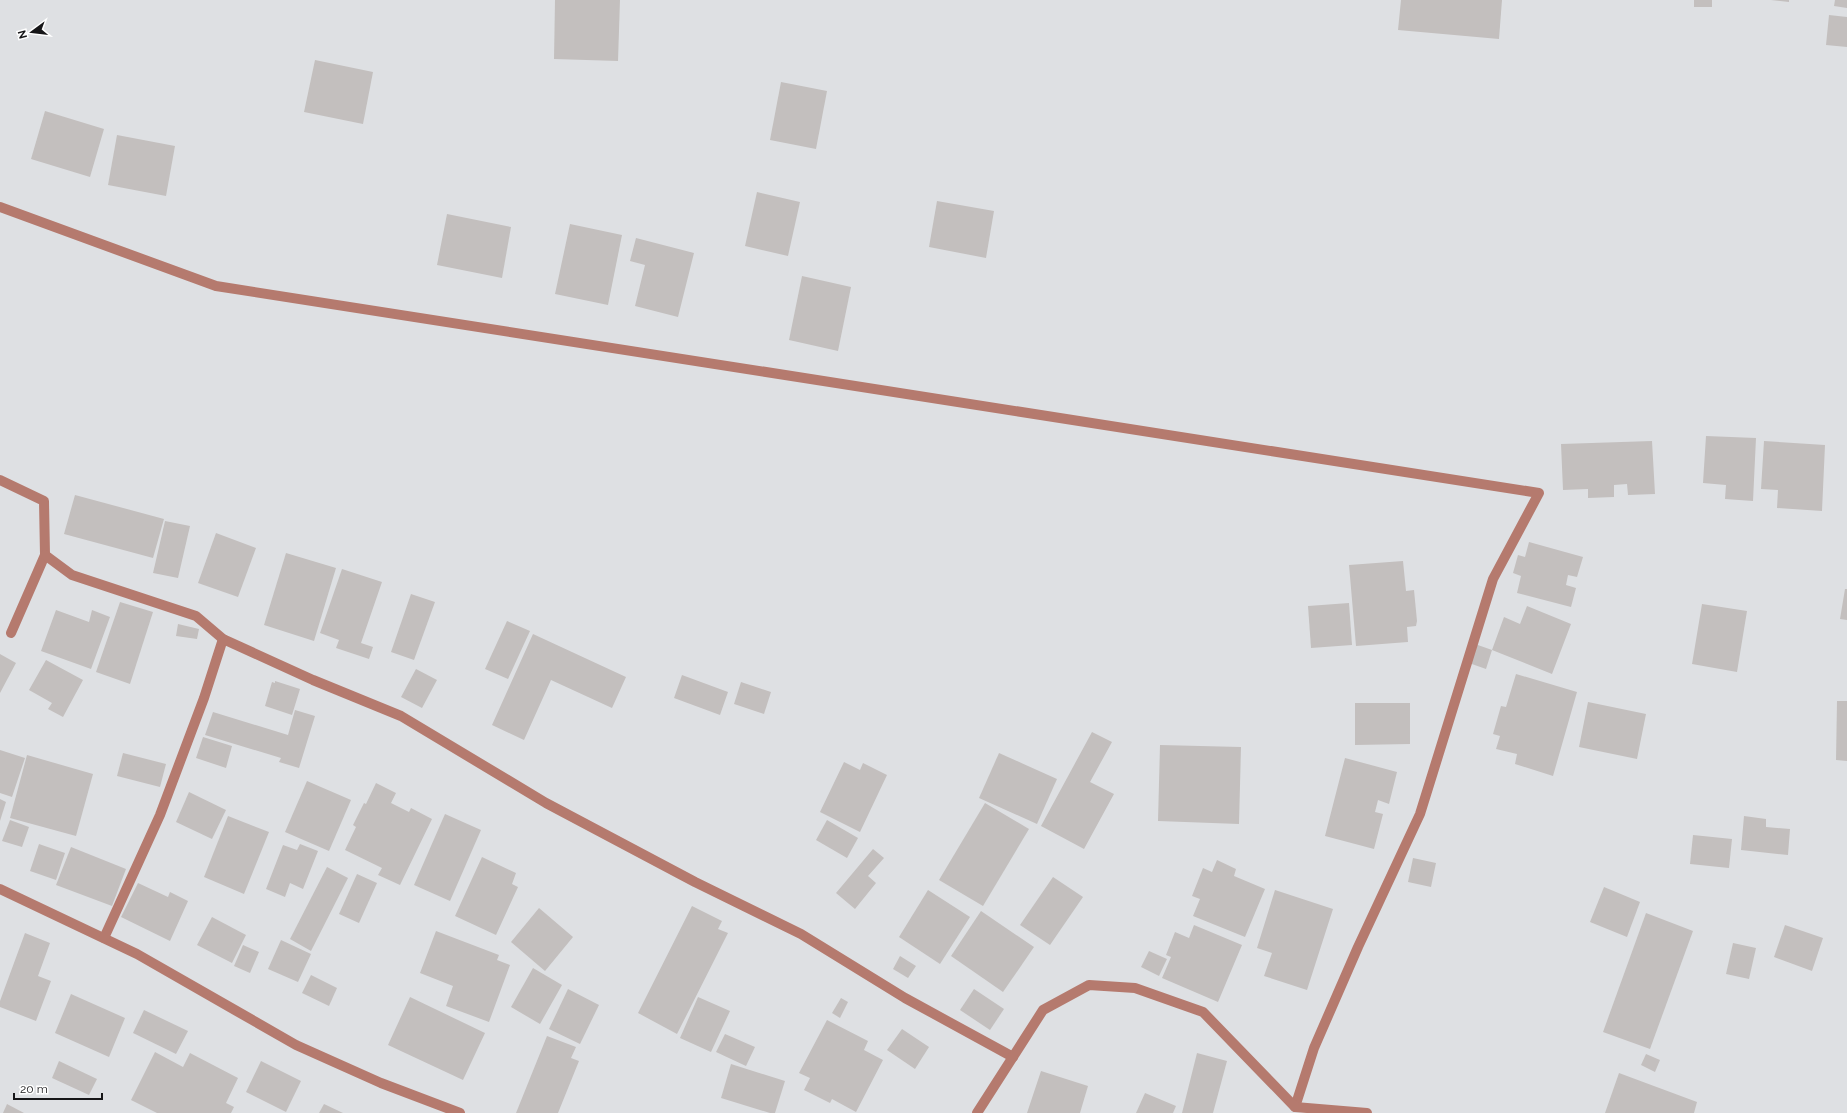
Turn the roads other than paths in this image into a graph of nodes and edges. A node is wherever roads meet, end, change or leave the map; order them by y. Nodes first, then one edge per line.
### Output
1 (0, 207) edge
2 (0, 480) edge
3 (45, 555) junction
4 (11, 633) dead end
5 (223, 639) junction
6 (0, 889) edge
7 (104, 938) junction
8 (1013, 1057) junction
9 (1294, 1107) junction
10 (460, 1113) edge
11 (977, 1113) edge
12 (1366, 1113) edge

1 - 9 street
2 - 3 street
3 - 4 street
3 - 5 street
5 - 7 street
5 - 8 street
6 - 7 street
7 - 10 street
8 - 9 street
8 - 11 street
9 - 12 street

